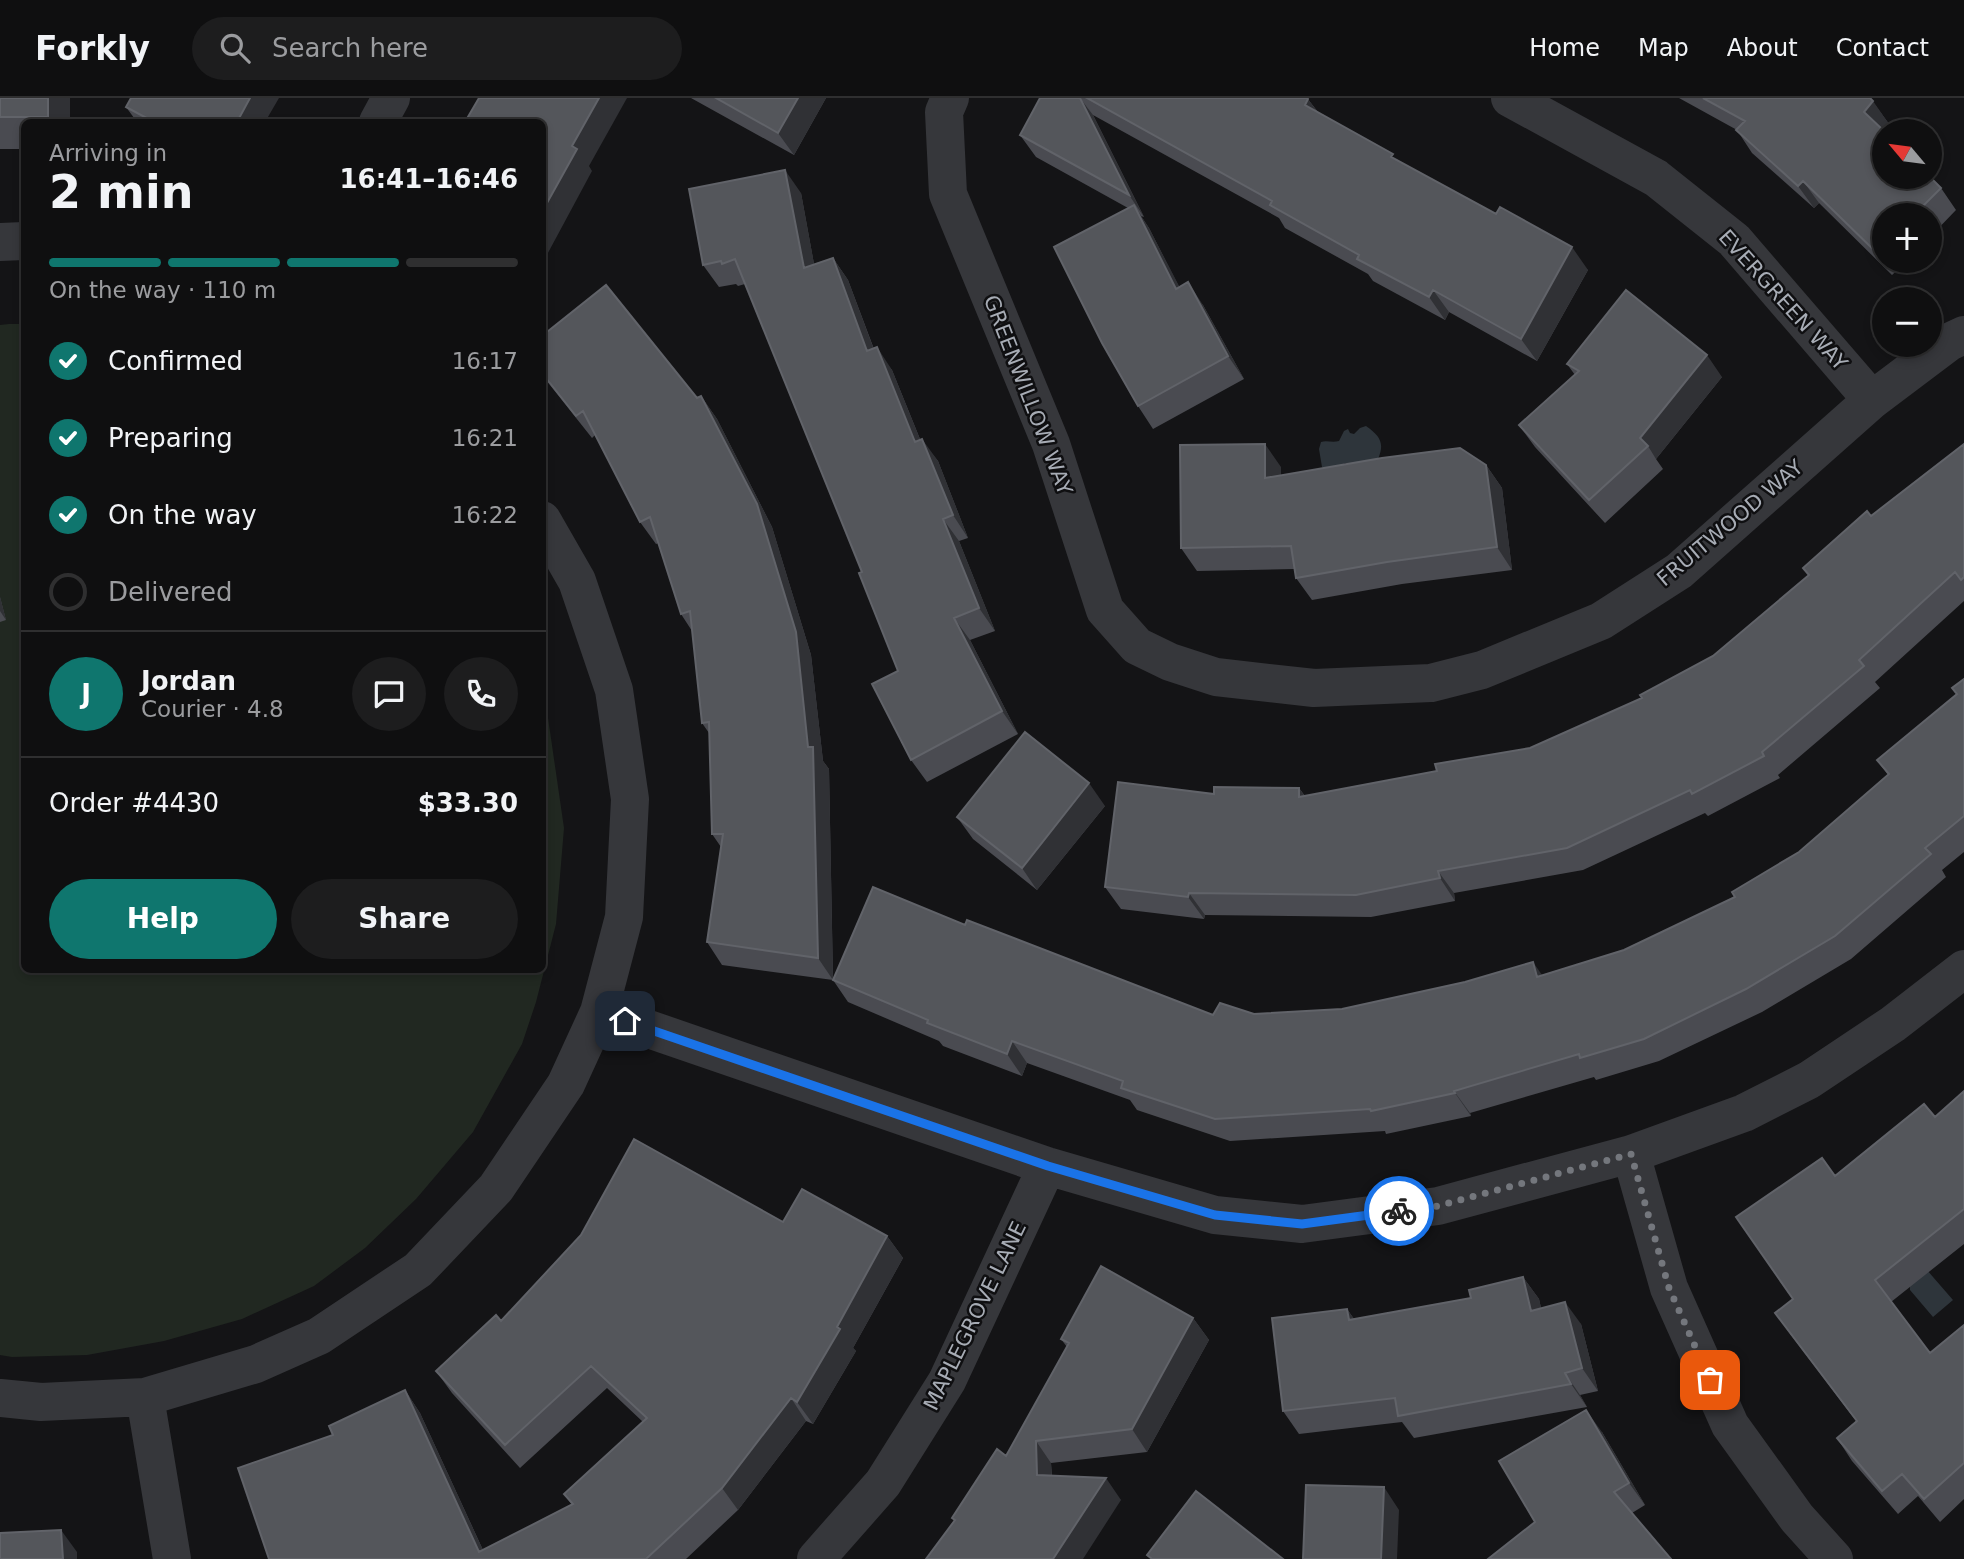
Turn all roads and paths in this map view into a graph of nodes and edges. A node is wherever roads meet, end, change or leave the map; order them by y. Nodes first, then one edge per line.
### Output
1 (391, 98) edge
2 (950, 98) edge
3 (1510, 98) edge
4 (380, 119) edge
5 (0, 242) edge
6 (21, 242) edge
7 (1964, 335) edge
8 (1872, 400) junction
9 (546, 527) edge
10 (1170, 662) joint
11 (1964, 969) edge
12 (599, 1012) junction
13 (1631, 1154) junction
14 (1048, 1166) junction
15 (145, 1397) junction
16 (0, 1398) edge
17 (172, 1559) edge
18 (816, 1559) edge
19 (1834, 1559) edge

1 - 4 street
2 - 10 street, GREENWILLOW WAY
3 - 8 street, EVERGREEN WAY
5 - 6 street
7 - 8 street, FRUITWOOD WAY
8 - 10 street, FRUITWOOD WAY
9 - 12 street
11 - 13 street
12 - 14 street
12 - 15 street
13 - 14 street
13 - 19 street
14 - 18 street, MAPLEGROVE LANE
15 - 16 street
15 - 17 street

